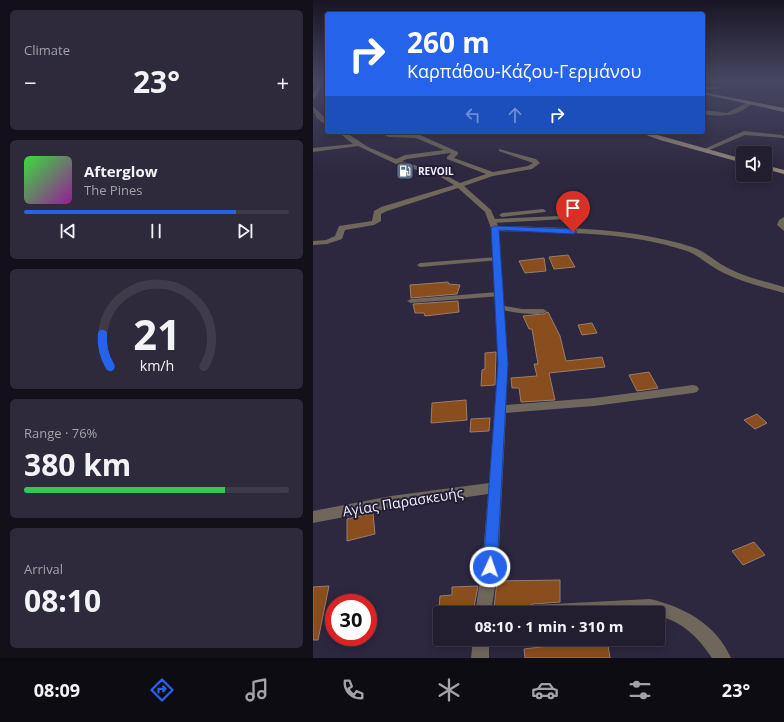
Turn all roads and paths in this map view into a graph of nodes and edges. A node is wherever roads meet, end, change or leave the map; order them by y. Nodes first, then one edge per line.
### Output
1 (315, 112) edge
2 (705, 112) edge
3 (735, 112) edge
4 (325, 121) edge
5 (343, 134) edge
6 (385, 134) edge
7 (648, 134) edge
8 (782, 137) dead end
9 (356, 145) junction
10 (313, 150) edge
11 (450, 150) junction
12 (501, 150) dead end
13 (705, 150) junction
14 (736, 159) edge
15 (398, 163) junction
16 (772, 169) edge
17 (784, 172) edge
18 (492, 174) junction
19 (459, 185) junction
20 (543, 211) dead end
21 (582, 217) dead end
22 (784, 219) edge
23 (493, 222) junction
24 (784, 229) edge
25 (313, 243) edge
26 (497, 259) junction
27 (420, 265) dead end
28 (784, 290) edge
29 (498, 294) junction
30 (411, 301) dead end
31 (499, 306) junction
32 (543, 311) dead end
33 (693, 389) dead end
34 (501, 409) junction
35 (494, 488) junction
36 (313, 517) edge
37 (484, 606) edge
38 (665, 610) edge
39 (481, 646) edge
40 (480, 658) edge
41 (722, 658) edge

1 - 4 street
2 - 3 street
5 - 9 street
6 - 11 street
7 - 13 main road
8 - 13 street
9 - 10 street
9 - 15 street
11 - 15 street
11 - 18 street
12 - 18 street
13 - 14 main road
15 - 19 street
16 - 17 main road
18 - 19 street
19 - 23 street
19 - 25 street
20 - 23 lane
21 - 23 lane
22 - 24 lane
23 - 26 street
23 - 28 street
26 - 27 lane
26 - 29 street
29 - 30 lane
29 - 31 street
31 - 32 lane
31 - 34 street
33 - 34 street
34 - 35 street
35 - 36 street, Αγίας Παρασκευής
35 - 37 street
38 - 41 street
39 - 40 street

